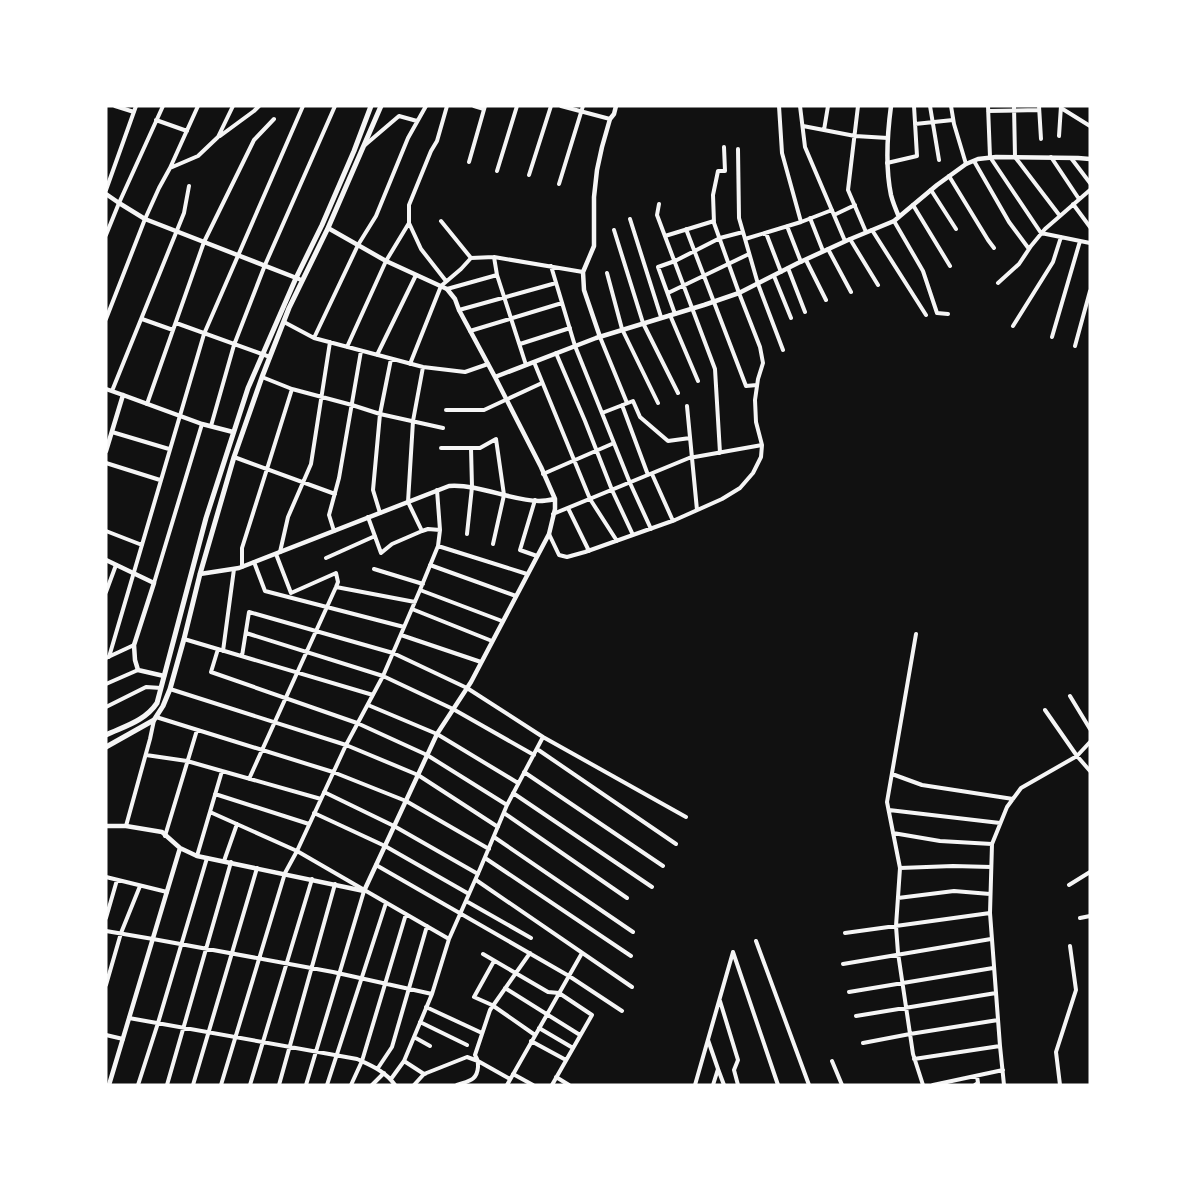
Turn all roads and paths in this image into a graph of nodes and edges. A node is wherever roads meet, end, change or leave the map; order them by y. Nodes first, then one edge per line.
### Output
1 (115, 106) edge
2 (136, 106) edge
3 (162, 106) edge
4 (198, 106) edge
5 (233, 106) edge
6 (259, 106) edge
7 (303, 106) edge
8 (335, 106) edge
9 (370, 106) edge
10 (381, 106) edge
11 (426, 106) edge
12 (447, 106) edge
13 (474, 106) edge
14 (517, 106) edge
15 (551, 106) edge
16 (561, 106) edge
17 (583, 106) edge
18 (616, 106) edge
19 (779, 106) edge
20 (800, 106) edge
21 (828, 106) edge
22 (858, 106) edge
23 (890, 106) edge
24 (914, 106) edge
25 (930, 106) edge
26 (952, 106) edge
27 (1061, 107) edge
28 (485, 108) edge
29 (1014, 108) edge
30 (1039, 108) edge
31 (988, 109) edge
32 (134, 112) junction
33 (581, 112) junction
34 (274, 119) dead end
35 (156, 120) junction
36 (610, 120) junction
37 (953, 120) junction
38 (417, 121) junction
39 (932, 122) junction
40 (915, 124) junction
41 (803, 126) junction
42 (1090, 126) edge
43 (824, 130) junction
44 (186, 131) junction
45 (854, 136) junction
46 (1059, 136) dead end
47 (218, 137) junction
48 (888, 138) junction
49 (1041, 139) dead end
50 (365, 146) junction
51 (724, 148) dead end
52 (738, 149) dead end
53 (990, 157) junction
54 (1015, 157) junction
55 (1051, 157) junction
56 (1071, 158) junction
57 (1090, 159) edge
58 (939, 160) dead end
59 (974, 161) junction
60 (469, 162) dead end
61 (887, 163) junction
62 (966, 164) junction
63 (170, 168) junction
64 (497, 171) dead end
65 (529, 175) dead end
66 (949, 176) junction
67 (1090, 183) edge
68 (559, 184) dead end
69 (189, 186) dead end
70 (931, 190) junction
71 (1090, 190) edge
72 (106, 192) edge
73 (1079, 199) junction
74 (119, 203) junction
75 (659, 204) dead end
76 (1074, 204) junction
77 (913, 205) junction
78 (855, 206) junction
79 (833, 212) junction
80 (1060, 216) junction
81 (899, 217) junction
82 (810, 218) junction
83 (145, 219) junction
84 (630, 219) dead end
85 (442, 221) dead end
86 (714, 221) junction
87 (894, 221) junction
88 (801, 222) junction
89 (409, 223) junction
90 (787, 226) junction
91 (1090, 227) edge
92 (328, 228) junction
93 (686, 229) junction
94 (956, 229) dead end
95 (614, 230) dead end
96 (177, 231) junction
97 (869, 231) junction
98 (742, 232) junction
99 (766, 233) junction
100 (1041, 233) junction
101 (106, 235) edge
102 (665, 236) junction
103 (1061, 237) junction
104 (720, 238) junction
105 (745, 239) junction
106 (847, 240) junction
107 (1080, 241) junction
108 (204, 242) junction
109 (1090, 243) edge
110 (358, 245) junction
111 (994, 248) dead end
112 (828, 249) junction
113 (1029, 249) junction
114 (695, 251) junction
115 (823, 252) junction
116 (749, 254) junction
117 (238, 255) junction
118 (494, 257) junction
119 (471, 258) junction
120 (386, 261) junction
121 (675, 261) junction
122 (803, 261) junction
123 (729, 264) junction
124 (265, 265) junction
125 (551, 266) junction
126 (950, 266) dead end
127 (788, 268) junction
128 (583, 272) junction
129 (781, 272) junction
130 (607, 273) dead end
131 (416, 275) junction
132 (498, 275) junction
133 (704, 276) junction
134 (774, 276) junction
135 (296, 278) junction
136 (303, 280) junction
137 (446, 281) junction
138 (556, 283) junction
139 (998, 283) dead end
140 (758, 284) junction
141 (684, 285) junction
142 (878, 285) dead end
143 (441, 286) junction
144 (447, 289) junction
145 (1090, 291) edge
146 (851, 292) dead end
147 (668, 293) junction
148 (739, 294) junction
149 (505, 297) junction
150 (826, 300) dead end
151 (562, 302) junction
152 (714, 302) junction
153 (1088, 303) edge
154 (692, 308) junction
155 (459, 310) junction
156 (805, 312) dead end
157 (673, 314) junction
158 (948, 314) dead end
159 (926, 315) dead end
160 (662, 317) junction
161 (142, 318) junction
162 (512, 318) junction
163 (791, 318) dead end
164 (106, 319) edge
165 (284, 322) junction
166 (176, 323) junction
167 (643, 323) junction
168 (1013, 326) dead end
169 (570, 328) junction
170 (173, 330) junction
171 (622, 330) junction
172 (470, 331) junction
173 (204, 334) junction
174 (600, 337) junction
175 (1052, 337) dead end
176 (314, 338) junction
177 (330, 342) junction
178 (520, 344) junction
179 (234, 345) junction
180 (575, 346) junction
181 (1075, 346) dead end
182 (347, 347) junction
183 (783, 350) dead end
184 (361, 351) junction
185 (556, 353) junction
186 (262, 354) junction
187 (377, 355) junction
188 (270, 357) junction
189 (391, 359) junction
190 (534, 362) junction
191 (410, 364) junction
192 (488, 364) junction
193 (526, 364) junction
194 (423, 367) junction
195 (495, 376) junction
196 (262, 377) junction
197 (698, 381) dead end
198 (542, 383) junction
199 (757, 385) junction
200 (106, 389) edge
201 (292, 389) junction
202 (112, 391) junction
203 (678, 393) dead end
204 (123, 396) junction
205 (322, 397) junction
206 (507, 400) junction
207 (627, 403) junction
208 (658, 403) dead end
209 (147, 404) junction
210 (352, 405) junction
211 (622, 405) junction
212 (687, 406) dead end
213 (446, 410) dead end
214 (602, 413) junction
215 (380, 414) junction
216 (179, 416) junction
217 (412, 421) junction
218 (202, 424) junction
219 (211, 426) junction
220 (443, 428) dead end
221 (112, 432) junction
222 (233, 432) junction
223 (690, 438) junction
224 (614, 444) junction
225 (762, 445) junction
226 (441, 448) dead end
227 (471, 448) junction
228 (169, 449) junction
229 (106, 451) edge
230 (597, 451) junction
231 (720, 453) junction
232 (234, 457) junction
233 (692, 458) junction
234 (574, 461) junction
235 (106, 463) edge
236 (268, 470) junction
237 (543, 474) junction
238 (650, 475) junction
239 (160, 480) junction
240 (303, 482) junction
241 (630, 483) junction
242 (472, 487) junction
243 (437, 490) junction
244 (612, 490) junction
245 (335, 494) junction
246 (504, 495) junction
247 (555, 499) junction
248 (590, 499) junction
249 (535, 500) junction
250 (408, 502) junction
251 (568, 508) junction
252 (697, 510) junction
253 (380, 513) junction
254 (553, 514) junction
255 (368, 517) junction
256 (673, 521) junction
257 (651, 529) junction
258 (440, 530) junction
259 (106, 531) edge
260 (334, 531) junction
261 (422, 531) junction
262 (466, 534) dead end
263 (549, 534) junction
264 (633, 535) junction
265 (375, 536) junction
266 (617, 541) junction
267 (492, 544) dead end
268 (142, 545) junction
269 (438, 546) junction
270 (589, 551) junction
271 (278, 553) junction
272 (537, 556) junction
273 (326, 558) dead end
274 (106, 560) edge
275 (254, 562) junction
276 (116, 565) junction
277 (430, 565) junction
278 (242, 567) junction
279 (234, 569) junction
280 (374, 569) dead end
281 (134, 573) junction
282 (200, 574) junction
283 (527, 574) junction
284 (154, 582) junction
285 (423, 584) junction
286 (336, 586) junction
287 (420, 590) junction
288 (106, 592) edge
289 (291, 593) junction
290 (516, 596) junction
291 (293, 598) junction
292 (415, 602) junction
293 (327, 607) junction
294 (412, 609) junction
295 (502, 621) junction
296 (404, 627) junction
297 (316, 631) junction
298 (246, 634) junction
299 (916, 634) dead end
300 (401, 635) junction
301 (184, 639) junction
302 (492, 640) junction
303 (134, 645) junction
304 (218, 649) junction
305 (223, 651) junction
306 (306, 652) junction
307 (393, 653) junction
308 (242, 656) junction
309 (108, 657) edge
310 (481, 662) junction
311 (138, 670) junction
312 (297, 672) junction
313 (164, 676) junction
314 (383, 676) junction
315 (106, 684) edge
316 (160, 688) junction
317 (467, 688) junction
318 (170, 689) junction
319 (373, 695) junction
320 (1070, 696) dead end
321 (286, 698) junction
322 (368, 705) junction
323 (106, 707) edge
324 (453, 709) junction
325 (1045, 710) dead end
326 (155, 719) junction
327 (275, 722) junction
328 (357, 723) junction
329 (1090, 729) edge
330 (197, 730) junction
331 (437, 734) junction
332 (106, 736) edge
333 (543, 737) junction
334 (1090, 742) edge
335 (346, 745) junction
336 (106, 747) edge
337 (537, 749) junction
338 (262, 750) junction
339 (146, 755) junction
340 (427, 755) junction
341 (534, 755) junction
342 (1076, 756) junction
343 (187, 761) junction
344 (222, 771) junction
345 (1090, 771) edge
346 (333, 772) junction
347 (524, 772) junction
348 (892, 774) junction
349 (418, 775) junction
350 (249, 779) junction
351 (518, 783) junction
352 (324, 792) junction
353 (513, 793) junction
354 (215, 794) junction
355 (321, 799) junction
356 (1012, 799) junction
357 (406, 801) junction
358 (508, 805) junction
359 (889, 810) junction
360 (210, 812) junction
361 (314, 813) junction
362 (504, 813) junction
363 (686, 817) dead end
364 (1000, 823) junction
365 (236, 824) junction
366 (309, 824) junction
367 (106, 826) edge
368 (126, 826) junction
369 (394, 826) junction
370 (498, 827) junction
371 (893, 834) junction
372 (165, 836) junction
373 (494, 837) junction
374 (676, 844) dead end
375 (992, 844) junction
376 (385, 846) junction
377 (180, 848) junction
378 (489, 848) junction
379 (297, 851) junction
380 (197, 856) junction
381 (207, 858) junction
382 (485, 858) junction
383 (224, 861) junction
384 (231, 862) junction
385 (376, 865) junction
386 (663, 866) dead end
387 (991, 867) junction
388 (257, 868) junction
389 (900, 868) junction
390 (285, 873) junction
391 (1088, 873) edge
392 (478, 874) junction
393 (106, 877) edge
394 (312, 879) junction
395 (1090, 879) edge
396 (117, 880) junction
397 (476, 880) junction
398 (335, 884) junction
399 (1069, 885) dead end
400 (140, 886) junction
401 (652, 887) dead end
402 (364, 890) junction
403 (167, 892) junction
404 (469, 894) junction
405 (990, 894) junction
406 (627, 898) dead end
407 (898, 898) junction
408 (466, 901) junction
409 (386, 903) junction
410 (990, 913) junction
411 (406, 914) junction
412 (460, 914) junction
413 (1090, 916) edge
414 (106, 918) edge
415 (1080, 918) dead end
416 (427, 926) junction
417 (896, 926) junction
418 (106, 931) edge
419 (633, 932) dead end
420 (121, 933) junction
421 (845, 934) dead end
422 (530, 938) dead end
423 (153, 939) junction
424 (449, 939) junction
425 (992, 939) junction
426 (756, 941) dead end
427 (181, 944) junction
428 (1070, 946) dead end
429 (207, 949) junction
430 (582, 953) junction
431 (232, 954) junction
432 (483, 954) dead end
433 (530, 954) junction
434 (898, 955) junction
435 (632, 956) dead end
436 (260, 959) junction
437 (494, 961) junction
438 (287, 964) junction
439 (843, 964) dead end
440 (311, 968) junction
441 (993, 968) junction
442 (516, 973) junction
443 (339, 974) junction
444 (569, 976) junction
445 (362, 978) junction
446 (902, 983) junction
447 (385, 984) junction
448 (106, 986) edge
449 (632, 987) dead end
450 (505, 988) junction
451 (409, 989) junction
452 (849, 992) dead end
453 (996, 992) junction
454 (559, 993) junction
455 (432, 994) junction
456 (720, 999) junction
457 (492, 1006) junction
458 (426, 1007) junction
459 (906, 1008) junction
460 (622, 1011) dead end
461 (547, 1014) junction
462 (856, 1016) dead end
463 (130, 1018) junction
464 (998, 1020) junction
465 (420, 1022) junction
466 (158, 1023) junction
467 (184, 1028) junction
468 (538, 1028) junction
469 (208, 1032) junction
470 (482, 1033) junction
471 (910, 1034) junction
472 (106, 1035) edge
473 (535, 1035) junction
474 (580, 1035) junction
475 (236, 1037) junction
476 (414, 1037) junction
477 (123, 1038) junction
478 (708, 1040) junction
479 (532, 1041) junction
480 (263, 1042) junction
481 (863, 1043) dead end
482 (467, 1045) dead end
483 (430, 1046) dead end
484 (1000, 1046) junction
485 (289, 1047) junction
486 (573, 1048) junction
487 (315, 1052) junction
488 (337, 1056) junction
489 (914, 1059) junction
490 (566, 1060) junction
491 (362, 1061) junction
492 (404, 1061) junction
493 (478, 1061) junction
494 (832, 1061) dead end
495 (378, 1068) junction
496 (718, 1069) junction
497 (1003, 1070) junction
498 (384, 1073) junction
499 (427, 1074) junction
500 (513, 1074) junction
501 (977, 1076) junction
502 (556, 1077) junction
503 (391, 1079) junction
504 (510, 1079) junction
505 (977, 1084) edge
506 (109, 1085) edge
507 (138, 1085) edge
508 (167, 1085) edge
509 (193, 1085) edge
510 (221, 1085) edge
511 (250, 1085) edge
512 (278, 1085) edge
513 (306, 1085) edge
514 (327, 1085) edge
515 (350, 1085) edge
516 (372, 1085) edge
517 (395, 1085) edge
518 (414, 1085) edge
519 (457, 1085) edge
520 (507, 1085) edge
521 (533, 1085) edge
522 (552, 1085) edge
523 (570, 1085) edge
524 (695, 1085) edge
525 (713, 1085) edge
526 (724, 1085) edge
527 (738, 1085) edge
528 (778, 1085) edge
529 (809, 1085) edge
530 (842, 1085) edge
531 (923, 1085) edge
532 (933, 1085) edge
533 (1004, 1085) edge
534 (1060, 1085) edge

1 - 32 street
2 - 32 street
3 - 35 street
4 - 44 street
5 - 47 street
6 - 47 street
7 - 117 street
8 - 124 street
9 - 135 main road
10 - 50 main road
11 - 38 street
12 - 89 street
13 - 28 street
14 - 64 street
15 - 65 street
16 - 33 street
17 - 33 street
18 - 36 street
19 - 88 street
20 - 41 street
21 - 43 street
22 - 45 street
23 - 48 street
24 - 40 street
25 - 39 street
26 - 37 street
27 - 42 street
27 - 46 street
28 - 60 street
29 - 30 street
29 - 31 street
29 - 54 street
30 - 49 street
31 - 53 street
32 - 72 street
33 - 36 street
33 - 68 street
34 - 108 street
35 - 44 street
35 - 74 street
36 - 128 street
37 - 39 street
37 - 62 street
38 - 50 street
38 - 110 street
39 - 40 street
39 - 58 street
40 - 61 street
41 - 43 street
41 - 79 street
43 - 45 street
44 - 63 street
45 - 48 street
45 - 78 street
47 - 63 street
48 - 61 street
50 - 92 main road
51 - 86 street
52 - 98 street
53 - 54 street
53 - 59 street
53 - 100 street
54 - 55 street
54 - 80 street
55 - 56 street
55 - 73 street
56 - 57 street
56 - 67 street
59 - 62 street
59 - 113 street
61 - 81 street
62 - 66 street
63 - 83 street
66 - 70 street
66 - 111 street
69 - 96 street
70 - 77 street
70 - 94 street
71 - 73 street
72 - 74 street
73 - 76 street
74 - 83 street
74 - 101 street
75 - 102 street
76 - 80 street
76 - 91 street
77 - 81 street
77 - 126 street
78 - 79 street
78 - 97 street
79 - 82 street
79 - 106 street
80 - 100 street
81 - 87 street
82 - 88 street
82 - 115 street
83 - 96 street
83 - 164 street
84 - 160 street
85 - 119 street
86 - 93 street
86 - 104 street
87 - 97 street
87 - 158 street
88 - 90 street
89 - 120 street
89 - 137 street
90 - 99 street
90 - 122 street
92 - 110 street
92 - 136 main road
93 - 102 street
93 - 114 street
95 - 167 street
96 - 108 street
96 - 161 street
97 - 106 street
97 - 159 street
98 - 104 street
98 - 105 street
99 - 105 street
99 - 129 street
100 - 103 street
100 - 113 street
102 - 121 street
103 - 107 street
103 - 168 street
104 - 114 street
104 - 123 street
105 - 116 street
106 - 112 street
106 - 142 street
107 - 109 street
107 - 175 street
108 - 117 street
108 - 166 street
110 - 120 street
110 - 176 street
112 - 115 street
112 - 146 street
113 - 139 street
114 - 121 street
114 - 133 street
115 - 122 street
116 - 123 street
116 - 140 street
117 - 124 street
117 - 173 street
118 - 119 street
118 - 125 street
118 - 132 street
119 - 137 street
120 - 131 street
120 - 182 street
121 - 141 street
121 - 147 street
122 - 127 street
122 - 150 street
123 - 133 street
123 - 148 street
124 - 135 street
124 - 179 street
125 - 128 street
125 - 138 street
127 - 129 street
127 - 156 street
128 - 174 street
129 - 134 street
130 - 171 street
131 - 143 street
131 - 187 street
132 - 144 street
132 - 149 street
133 - 141 street
133 - 152 street
134 - 140 street
134 - 163 street
135 - 136 street
135 - 186 main road
136 - 165 main road
137 - 143 street
138 - 149 street
138 - 151 street
140 - 148 street
140 - 183 street
141 - 147 street
141 - 154 street
143 - 144 street
143 - 191 street
144 - 155 street
145 - 153 street
147 - 157 street
148 - 152 street
148 - 199 street
149 - 155 street
149 - 162 street
151 - 162 street
151 - 169 street
152 - 154 street
152 - 199 street
153 - 181 street
154 - 157 street
154 - 231 street
155 - 172 street
157 - 160 street
157 - 197 street
160 - 167 street
161 - 170 street
161 - 202 street
162 - 172 street
162 - 178 street
165 - 176 street
165 - 188 main road
166 - 170 street
166 - 173 street
167 - 171 street
167 - 203 street
169 - 178 street
169 - 180 street
170 - 209 street
171 - 174 street
171 - 208 street
172 - 192 street
173 - 179 street
173 - 216 street
174 - 180 street
174 - 207 street
176 - 177 street
177 - 182 street
177 - 205 street
178 - 193 street
179 - 186 street
179 - 219 street
180 - 185 street
180 - 214 street
182 - 184 street
184 - 187 street
184 - 210 street
185 - 190 street
185 - 230 street
186 - 188 street
186 - 222 main road
187 - 189 street
188 - 196 main road
189 - 191 street
189 - 215 street
190 - 193 street
190 - 198 street
191 - 194 street
192 - 194 street
192 - 195 street
193 - 195 street
194 - 217 street
195 - 206 street
196 - 201 street
196 - 232 main road
198 - 206 street
198 - 234 street
199 - 225 street
200 - 202 street
201 - 205 street
201 - 236 street
202 - 204 street
204 - 209 street
204 - 221 street
205 - 210 street
205 - 240 street
206 - 213 street
206 - 237 street
207 - 211 street
207 - 223 street
209 - 216 street
210 - 215 street
210 - 245 street
211 - 214 street
211 - 238 street
212 - 223 street
214 - 224 street
215 - 217 street
215 - 253 street
216 - 218 street
216 - 228 street
217 - 220 street
217 - 250 street
218 - 219 street
218 - 284 street
219 - 222 street
221 - 228 street
221 - 229 street
222 - 313 main road
223 - 233 street
224 - 230 street
224 - 241 street
225 - 231 street
225 - 252 street
226 - 227 street
227 - 242 street
227 - 246 street
228 - 239 street
230 - 234 street
230 - 244 street
231 - 233 street
232 - 236 street
232 - 282 main road
233 - 238 street
233 - 252 street
234 - 237 street
234 - 248 street
235 - 239 street
236 - 240 street
236 - 278 street
237 - 247 street
238 - 241 street
238 - 256 street
239 - 268 street
240 - 245 street
240 - 271 street
241 - 244 street
241 - 257 street
242 - 243 street
242 - 246 street
242 - 262 street
243 - 250 street
243 - 258 street
244 - 248 street
244 - 264 street
245 - 260 street
246 - 249 street
246 - 267 street
247 - 249 street
247 - 254 street
248 - 251 street
248 - 266 street
249 - 272 street
250 - 253 street
250 - 261 street
251 - 254 street
251 - 270 street
252 - 256 street
253 - 255 street
254 - 263 street
255 - 260 street
255 - 265 street
256 - 257 street
257 - 264 street
258 - 261 street
258 - 269 street
259 - 268 street
260 - 271 street
261 - 265 street
263 - 270 street
263 - 272 street
264 - 266 street
265 - 273 street
266 - 270 street
268 - 281 street
269 - 277 street
269 - 283 street
271 - 275 street
271 - 289 street
272 - 283 street
274 - 276 street
275 - 278 street
275 - 291 street
276 - 281 street
276 - 288 street
277 - 285 street
277 - 290 street
278 - 279 street
279 - 282 street
279 - 305 street
280 - 285 street
281 - 284 street
281 - 309 street
282 - 301 main road
283 - 290 street
284 - 303 street
285 - 287 street
286 - 289 street
286 - 292 street
286 - 293 street
287 - 292 street
287 - 295 street
289 - 291 street
290 - 295 street
291 - 293 street
292 - 294 street
293 - 296 street
293 - 297 street
294 - 296 street
294 - 302 street
295 - 302 street
296 - 300 street
297 - 298 street
297 - 306 street
297 - 307 street
298 - 306 street
298 - 308 street
299 - 348 street
300 - 307 street
300 - 310 street
301 - 304 street
301 - 318 main road
302 - 310 street
303 - 309 street
303 - 311 street
304 - 305 street
304 - 321 street
305 - 308 street
306 - 312 street
306 - 314 street
307 - 314 street
307 - 317 street
308 - 312 street
310 - 317 street
311 - 313 street
311 - 315 street
312 - 319 street
312 - 321 street
313 - 316 main road
314 - 319 street
314 - 324 street
316 - 323 street
316 - 332 main road
317 - 324 street
317 - 333 street
318 - 326 main road
318 - 327 street
319 - 322 street
320 - 329 street
321 - 327 street
321 - 328 street
322 - 328 street
322 - 331 street
324 - 331 street
324 - 341 street
325 - 342 street
326 - 330 street
326 - 336 main road
326 - 339 street
327 - 335 street
327 - 338 street
328 - 335 street
328 - 340 street
330 - 338 street
330 - 343 street
331 - 340 street
331 - 351 street
333 - 337 street
333 - 363 street
334 - 342 street
335 - 346 street
335 - 349 street
337 - 341 street
337 - 374 street
338 - 346 street
338 - 350 street
339 - 343 street
339 - 368 street
340 - 349 street
340 - 358 street
341 - 347 street
342 - 345 street
342 - 356 street
343 - 344 street
343 - 372 street
344 - 350 street
344 - 354 street
346 - 352 street
346 - 357 street
347 - 351 street
347 - 386 street
348 - 356 street
348 - 359 street
349 - 357 street
349 - 370 street
350 - 355 street
351 - 353 street
352 - 355 street
352 - 369 street
353 - 358 street
353 - 401 street
354 - 360 street
354 - 366 street
355 - 361 street
356 - 364 street
357 - 369 street
357 - 378 street
358 - 362 street
359 - 364 street
359 - 371 street
360 - 365 street
360 - 380 street
361 - 366 street
361 - 376 street
362 - 370 street
362 - 406 street
364 - 375 street
365 - 379 street
365 - 383 street
366 - 379 street
367 - 368 street
368 - 372 street
369 - 376 street
369 - 392 street
370 - 373 street
371 - 375 street
371 - 389 street
372 - 377 street
373 - 378 street
373 - 419 street
375 - 387 street
376 - 385 street
376 - 404 street
377 - 380 street
377 - 403 street
378 - 382 street
379 - 390 street
379 - 402 street
380 - 381 street
381 - 383 street
381 - 427 street
382 - 392 street
382 - 435 street
383 - 384 street
384 - 388 street
384 - 429 street
385 - 402 street
385 - 412 street
387 - 389 street
387 - 405 street
388 - 390 street
388 - 431 street
389 - 407 street
390 - 394 street
390 - 436 street
391 - 395 street
391 - 399 street
392 - 397 street
393 - 396 street
394 - 398 street
394 - 438 street
396 - 400 street
396 - 414 street
397 - 404 street
397 - 430 street
398 - 402 street
398 - 440 street
400 - 403 street
400 - 420 street
402 - 409 street
402 - 443 street
403 - 423 street
404 - 408 street
405 - 407 street
405 - 410 street
407 - 417 street
408 - 412 street
408 - 422 street
409 - 411 street
409 - 445 street
410 - 417 street
410 - 425 street
411 - 416 street
411 - 447 street
412 - 424 street
412 - 433 street
413 - 415 street
416 - 424 street
416 - 451 street
417 - 421 street
417 - 434 street
418 - 420 street
420 - 423 street
420 - 448 street
423 - 427 street
423 - 463 street
424 - 455 street
425 - 434 street
425 - 441 street
426 - 529 street
427 - 429 street
427 - 466 street
428 - 534 street
429 - 431 street
429 - 467 street
430 - 444 street
430 - 449 street
431 - 436 street
431 - 469 street
432 - 437 street
433 - 442 street
433 - 444 street
434 - 439 street
434 - 446 street
436 - 438 street
436 - 475 street
437 - 442 street
437 - 457 street
438 - 440 street
438 - 480 street
440 - 443 street
440 - 485 street
441 - 446 street
441 - 453 street
442 - 450 street
442 - 454 street
443 - 445 street
443 - 487 street
444 - 454 street
444 - 460 street
445 - 447 street
445 - 488 street
446 - 452 street
446 - 459 street
447 - 451 street
447 - 491 street
450 - 457 street
450 - 461 street
451 - 455 street
451 - 495 street
453 - 459 street
453 - 464 street
454 - 461 street
454 - 474 street
455 - 458 street
456 - 478 street
456 - 527 street
456 - 528 street
457 - 470 street
457 - 473 street
458 - 465 street
458 - 470 street
459 - 462 street
459 - 471 street
461 - 468 street
461 - 474 street
463 - 466 street
463 - 477 street
464 - 471 street
464 - 484 street
465 - 476 street
465 - 482 street
466 - 467 street
466 - 507 street
467 - 469 street
467 - 508 street
468 - 473 street
468 - 486 street
469 - 475 street
469 - 509 street
470 - 493 street
471 - 481 street
471 - 489 street
472 - 477 street
473 - 479 street
474 - 486 street
475 - 480 street
475 - 510 street
476 - 483 street
476 - 492 street
477 - 506 street
478 - 496 street
478 - 524 street
479 - 490 street
479 - 500 street
480 - 485 street
480 - 511 street
484 - 489 street
484 - 497 street
485 - 487 street
485 - 512 street
486 - 490 street
487 - 488 street
487 - 513 street
488 - 491 street
488 - 514 street
489 - 531 street
490 - 502 street
491 - 495 street
491 - 515 street
492 - 499 street
492 - 503 street
493 - 499 street
493 - 504 street
493 - 519 street
494 - 530 street
495 - 498 street
496 - 525 street
496 - 526 street
497 - 501 street
497 - 533 street
498 - 503 street
498 - 516 street
499 - 518 street
500 - 504 street
500 - 521 street
501 - 505 street
501 - 532 street
502 - 522 street
502 - 523 street
503 - 517 street
504 - 520 street

